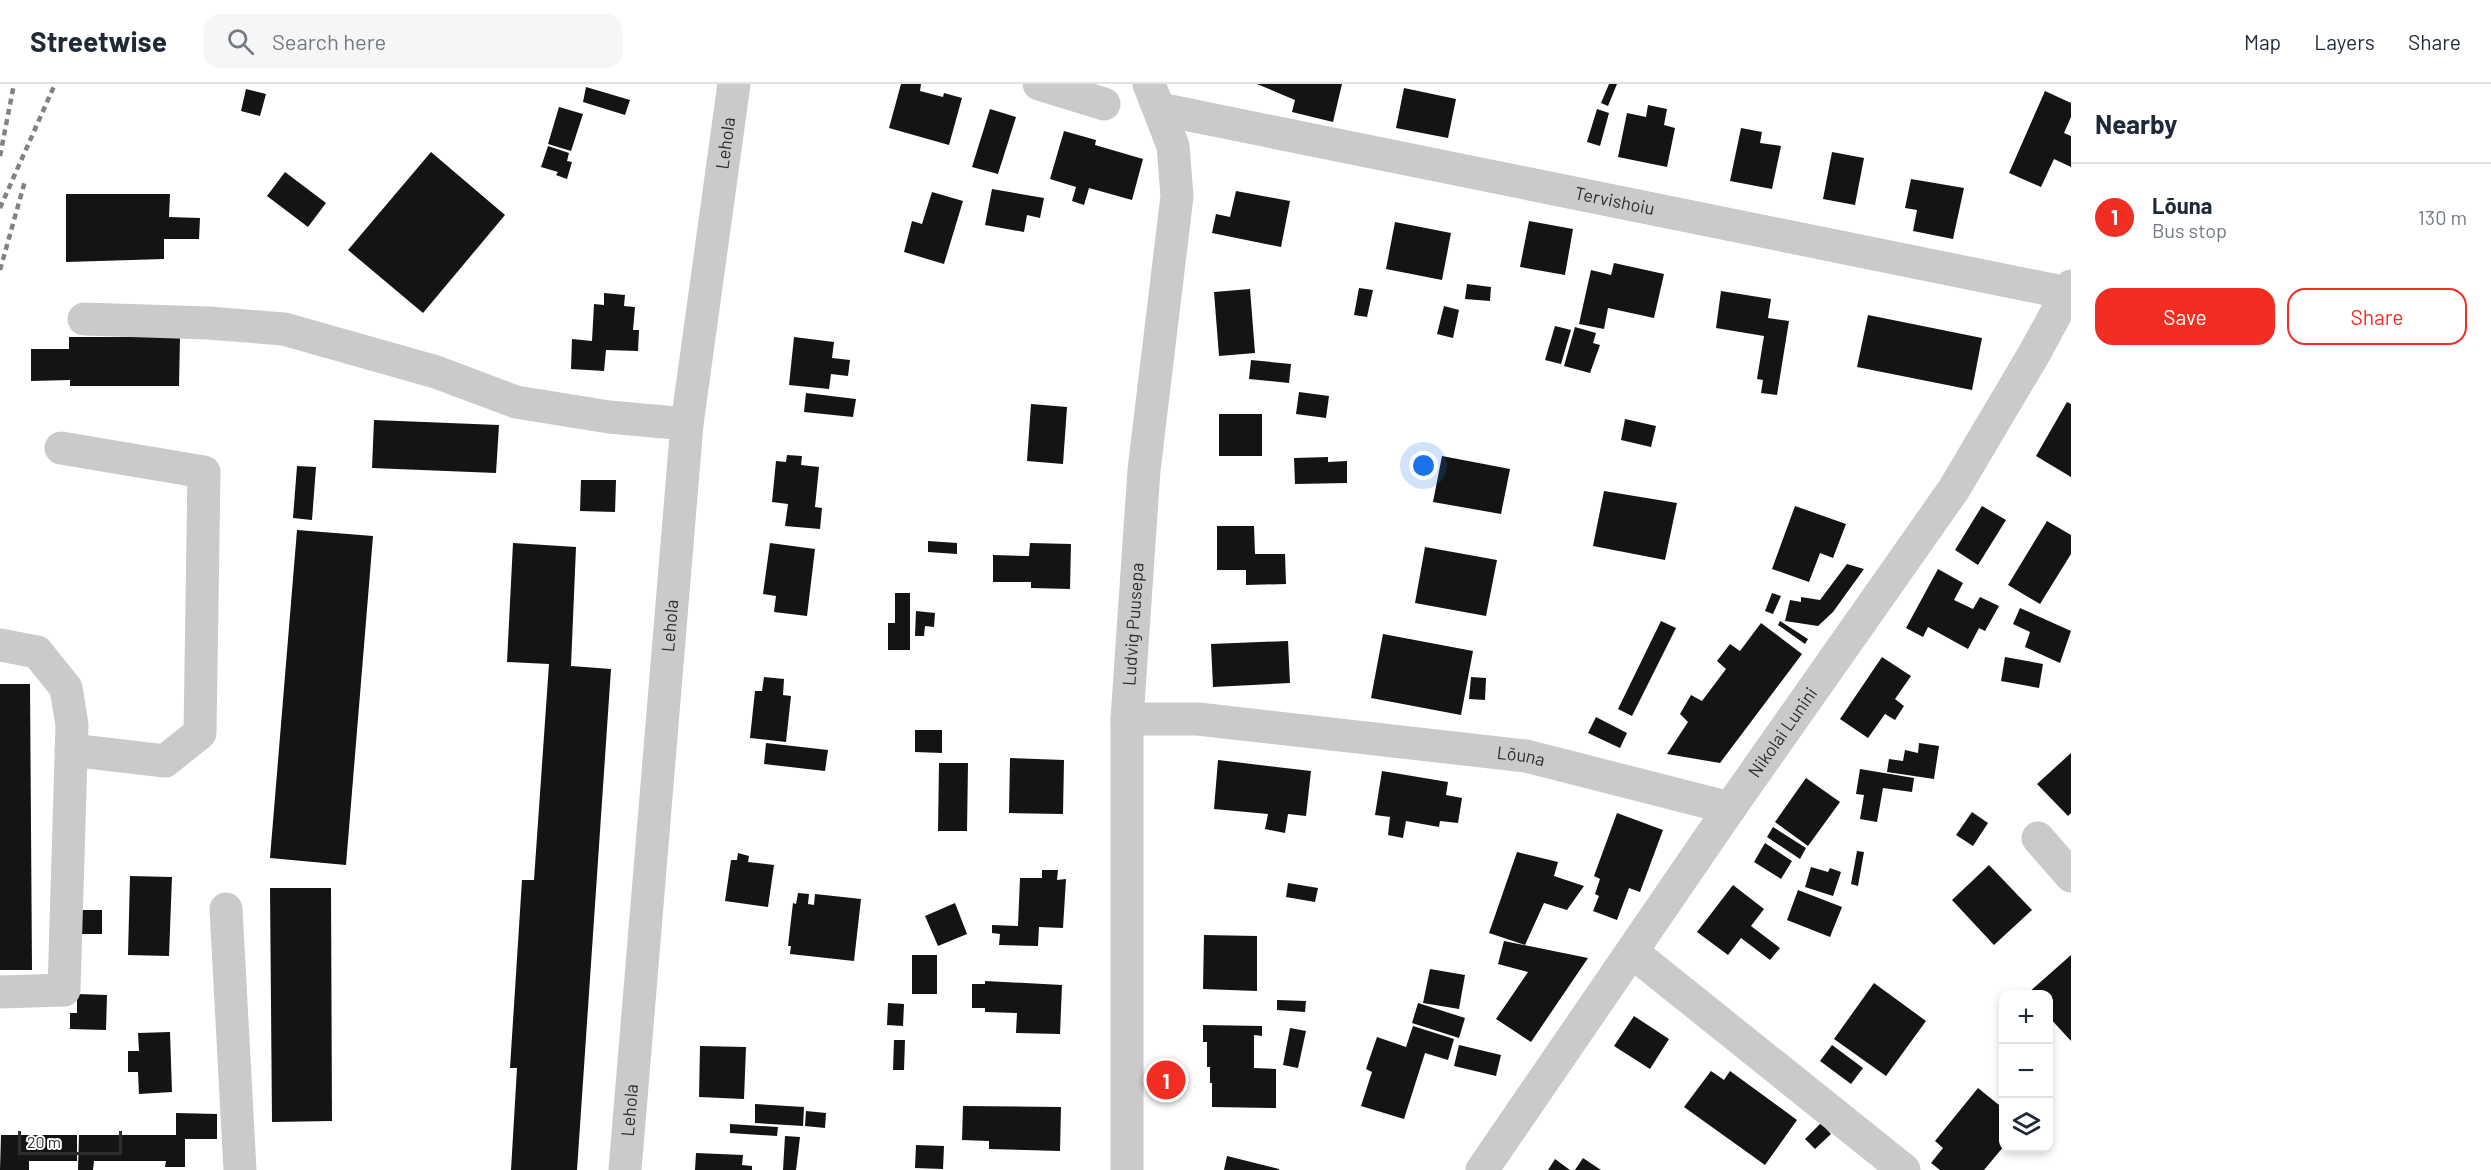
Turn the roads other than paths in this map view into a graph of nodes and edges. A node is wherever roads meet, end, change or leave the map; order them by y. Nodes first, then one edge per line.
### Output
1 (734, 84) edge
2 (1039, 84) edge
3 (1154, 97) edge
4 (1104, 104) dead end
5 (2069, 290) edge
6 (84, 319) dead end
7 (687, 424) junction
8 (61, 448) dead end
9 (0, 645) edge
10 (1127, 719) junction
11 (71, 750) junction
12 (1730, 808) junction
13 (2038, 837) dead end
14 (2071, 876) edge
15 (226, 909) dead end
16 (1632, 952) junction
17 (0, 992) edge
18 (240, 1170) edge
19 (625, 1170) edge
20 (1127, 1170) edge
21 (1482, 1170) edge
22 (1904, 1170) edge

1 - 7 street, Lehola
2 - 4 street
3 - 5 street, Tervishoiu
3 - 10 street, Ludvig Puusepa
5 - 12 street, Nikolai Lunini
6 - 7 street
7 - 19 street, Lehola
8 - 11 street
9 - 11 street
10 - 12 street, Lõuna
10 - 20 street, Ludvig Puusepa
11 - 17 street
12 - 16 street, Nikolai Lunini
13 - 14 street
15 - 18 street
16 - 21 street, Nikolai Lunini
16 - 22 street

